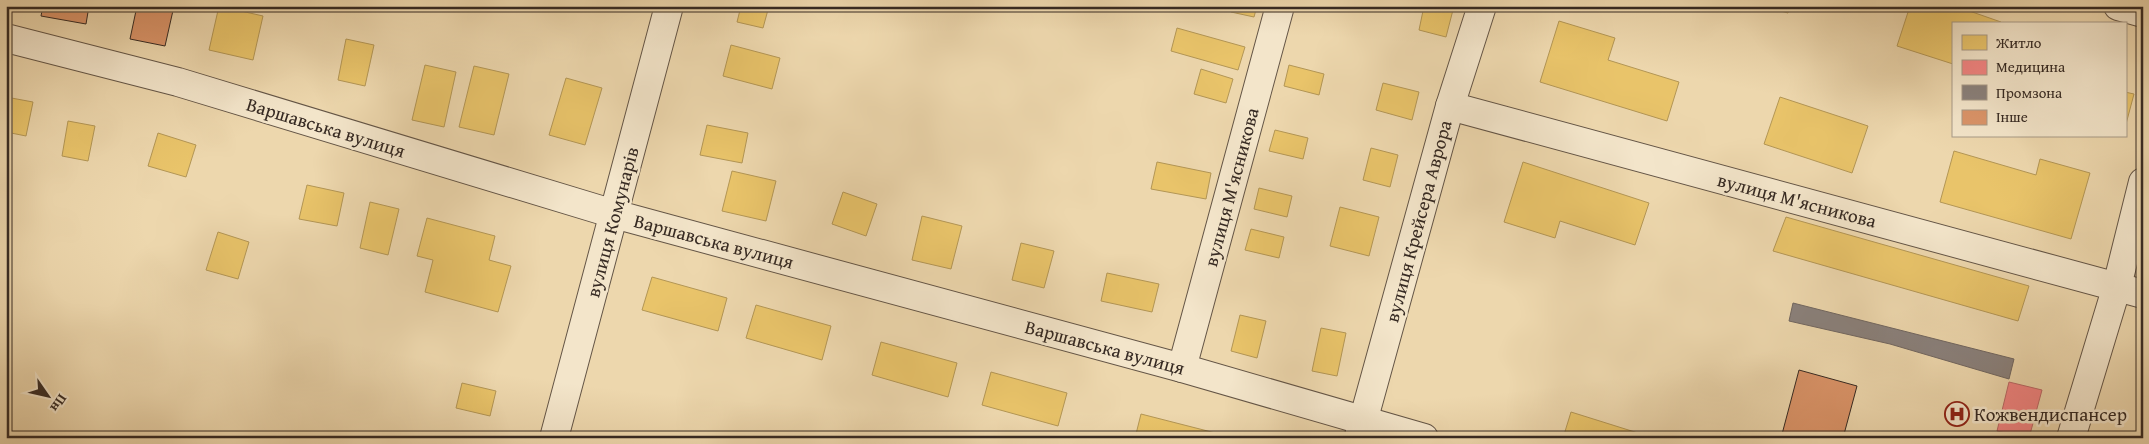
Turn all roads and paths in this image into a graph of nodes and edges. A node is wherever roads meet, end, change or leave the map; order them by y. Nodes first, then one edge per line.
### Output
1 (669, 6) edge
2 (1280, 6) edge
3 (1482, 6) edge
4 (2118, 6) edge
5 (2143, 13) edge
6 (6, 38) edge
7 (1450, 106) junction
8 (2143, 182) edge
9 (614, 214) junction
10 (2117, 286) junction
11 (2143, 294) edge
12 (1182, 368) junction
13 (1361, 429) edge
14 (554, 438) edge
15 (1424, 438) edge
16 (2071, 438) edge

1 - 9 street, вулиця Комунарів
2 - 12 street, вулиця М'ясникова
3 - 7 street, вулиця Крейсера Аврора
4 - 5 street
6 - 9 street, Варшавська вулиця
7 - 10 street, вулиця М'ясникова
7 - 13 street, вулиця Крейсера Аврора
8 - 10 street
9 - 12 street, Варшавська вулиця
9 - 14 street, вулиця Комунарів
10 - 11 street, вулиця М'ясникова
10 - 16 street
12 - 13 street, Варшавська вулиця
13 - 15 street, Варшавська вулиця

